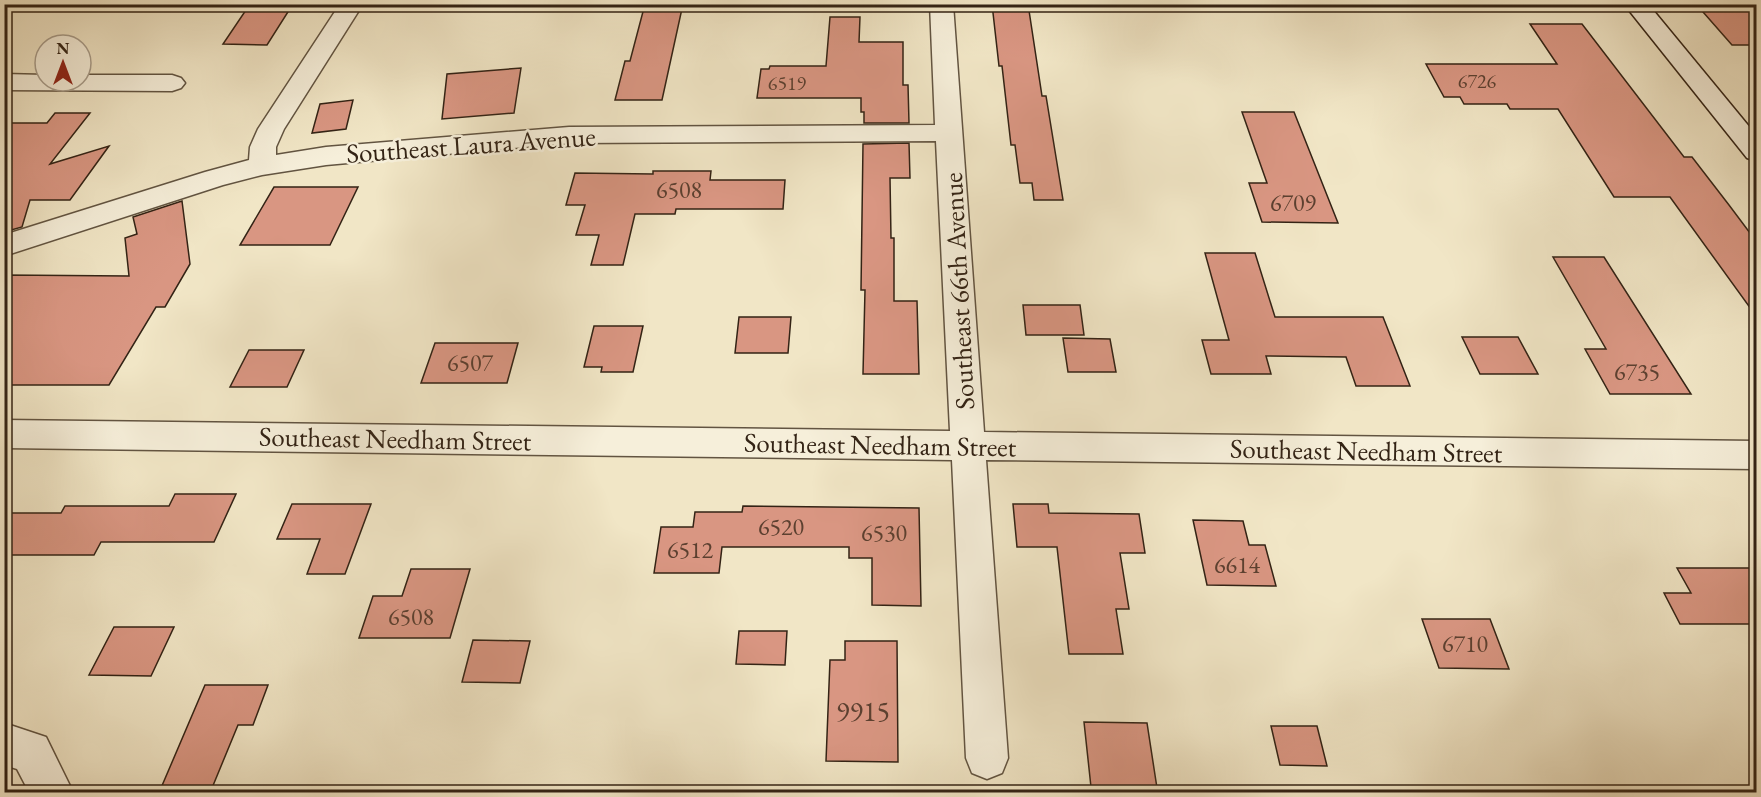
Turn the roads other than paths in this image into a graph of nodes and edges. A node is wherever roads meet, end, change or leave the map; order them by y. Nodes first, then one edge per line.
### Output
1 (352, 4) edge
2 (941, 4) edge
3 (1635, 4) edge
4 (4, 82) edge
5 (172, 83) dead end
6 (950, 133) junction
7 (1756, 152) edge
8 (262, 166) junction
9 (4, 246) edge
10 (4, 434) edge
11 (968, 446) junction
12 (1756, 455) edge
13 (4, 744) edge
14 (987, 758) dead end
15 (52, 792) edge

1 - 8 street
2 - 6 street, Southeast 66th Avenue
3 - 7 street
4 - 5 street
6 - 8 street, Southeast Laura Avenue
6 - 11 street, Southeast 66th Avenue
8 - 9 street, Southeast Laura Avenue
10 - 11 street, Southeast Needham Street
11 - 12 street, Southeast Needham Street
11 - 14 street, Southeast 66th Avenue
13 - 15 street

